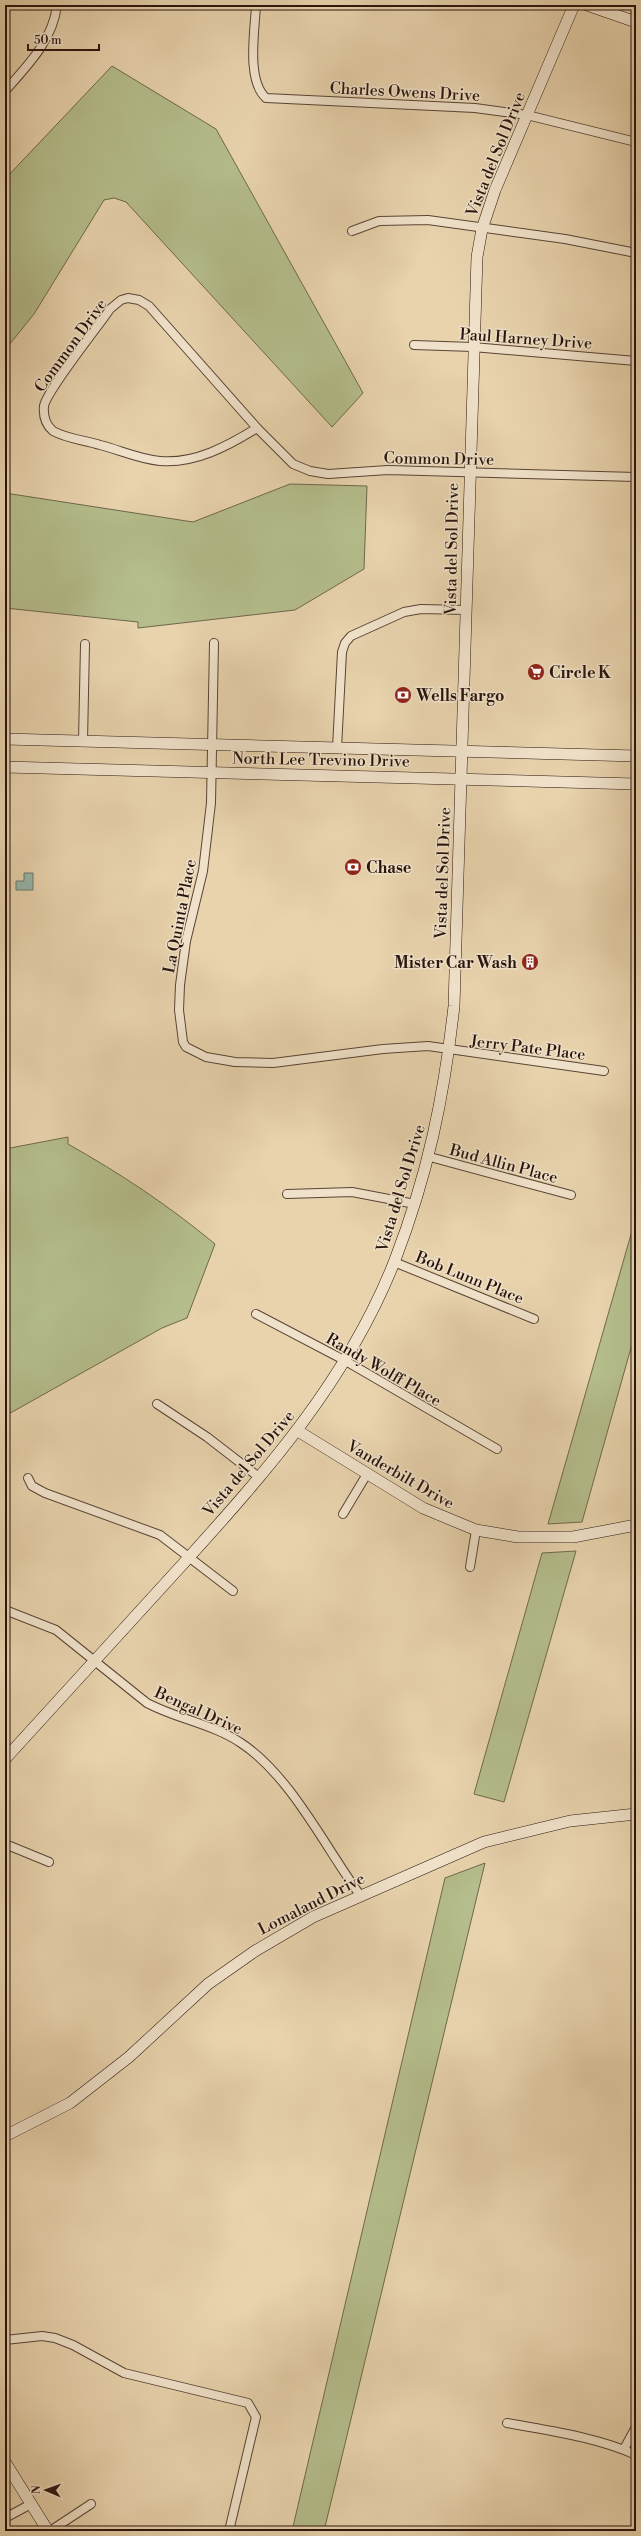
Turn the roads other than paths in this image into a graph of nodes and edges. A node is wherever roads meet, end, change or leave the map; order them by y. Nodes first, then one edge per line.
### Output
1 (57, 5) edge
2 (256, 5) edge
3 (574, 5) edge
4 (587, 5) edge
5 (636, 22) edge
6 (5, 91) edge
7 (527, 116) junction
8 (636, 142) edge
9 (482, 229) junction
10 (352, 231) dead end
11 (636, 253) edge
12 (414, 345) dead end
13 (473, 347) junction
14 (636, 361) edge
15 (257, 428) junction
16 (469, 472) junction
17 (636, 477) edge
18 (466, 610) junction
19 (214, 642) dead end
20 (85, 644) dead end
21 (5, 739) edge
22 (83, 741) junction
23 (212, 744) junction
24 (337, 748) junction
25 (462, 751) junction
26 (636, 756) edge
27 (5, 767) edge
28 (212, 772) junction
29 (461, 778) junction
30 (636, 784) edge
31 (449, 1051) junction
32 (604, 1071) dead end
33 (430, 1157) junction
34 (287, 1194) dead end
35 (571, 1195) dead end
36 (415, 1204) junction
37 (394, 1262) junction
38 (256, 1314) dead end
39 (534, 1319) dead end
40 (344, 1360) junction
41 (158, 1404) dead end
42 (298, 1431) junction
43 (497, 1449) dead end
44 (367, 1474) junction
45 (28, 1478) dead end
46 (260, 1478) junction
47 (344, 1514) dead end
48 (636, 1525) edge
49 (476, 1530) junction
50 (188, 1558) junction
51 (470, 1567) dead end
52 (233, 1591) dead end
53 (5, 1610) edge
54 (96, 1660) junction
55 (5, 1759) edge
56 (636, 1814) edge
57 (5, 1844) edge
58 (49, 1862) dead end
59 (360, 1895) junction
60 (5, 2136) edge
61 (5, 2340) edge
62 (507, 2424) dead end
63 (636, 2427) edge
64 (624, 2449) junction
65 (636, 2455) edge
66 (5, 2462) edge
67 (31, 2504) junction
68 (91, 2504) dead end
69 (5, 2518) edge
70 (49, 2531) edge
71 (229, 2531) edge

1 - 6 street
2 - 7 street, Charles Owens Drive
3 - 7 main road, Vista del Sol Drive
4 - 5 main road
7 - 8 street, Charles Owens Drive
7 - 9 main road, Vista del Sol Drive
9 - 10 street
9 - 11 street
9 - 13 main road, Vista del Sol Drive
12 - 13 street, Paul Harney Drive
13 - 14 street, Paul Harney Drive
13 - 16 main road, Vista del Sol Drive
15 - 15 street, Common Drive
15 - 16 street, Common Drive
16 - 17 street, Common Drive
16 - 18 main road, Vista del Sol Drive
18 - 24 street
18 - 25 main road, Vista del Sol Drive
19 - 23 street, La Quinta Place
20 - 22 street
21 - 22 main road, North Lee Trevino Drive
22 - 23 main road, North Lee Trevino Drive
23 - 24 main road, North Lee Trevino Drive
23 - 28 street, La Quinta Place
24 - 25 main road, North Lee Trevino Drive
25 - 26 main road, North Lee Trevino Drive
25 - 29 main road, Vista del Sol Drive
27 - 28 main road, North Lee Trevino Drive
28 - 29 main road, North Lee Trevino Drive
28 - 31 street, La Quinta Place
29 - 30 main road, North Lee Trevino Drive
29 - 31 main road, Vista del Sol Drive
31 - 32 street, Jerry Pate Place
31 - 33 main road, Vista del Sol Drive
33 - 35 street, Bud Allin Place
33 - 36 main road, Vista del Sol Drive
34 - 36 street
36 - 37 main road, Vista del Sol Drive
37 - 39 street, Bob Lunn Place
37 - 40 main road, Vista del Sol Drive
38 - 40 street, Randy Wolff Place
40 - 42 main road, Vista del Sol Drive
40 - 43 street, Randy Wolff Place
41 - 46 street
42 - 44 main road, Vanderbilt Drive
42 - 46 main road, Vista del Sol Drive
44 - 47 street
44 - 49 main road, Vanderbilt Drive
45 - 50 street
46 - 50 main road, Vista del Sol Drive
48 - 49 main road, Vanderbilt Drive
49 - 51 street
50 - 52 street
50 - 54 main road, Vista del Sol Drive
53 - 54 street, Bengal Drive
54 - 55 main road, Vista del Sol Drive
54 - 59 street, Bengal Drive
56 - 59 main road, Lomaland Drive
57 - 58 street
59 - 60 main road, Lomaland Drive
61 - 71 street
62 - 64 street
63 - 64 street
64 - 65 street
66 - 67 main road
67 - 69 street
67 - 70 main road
68 - 70 street

